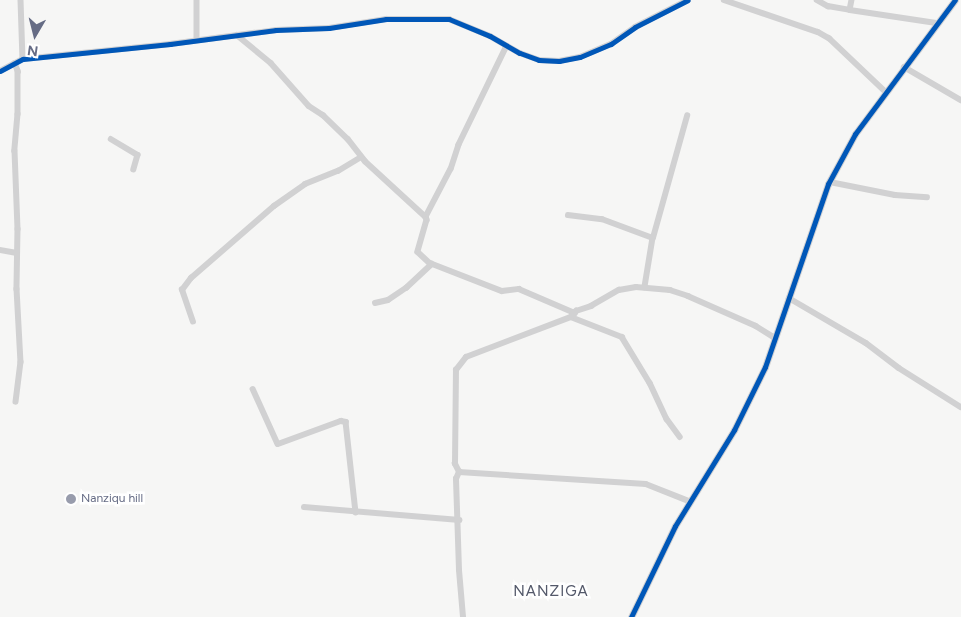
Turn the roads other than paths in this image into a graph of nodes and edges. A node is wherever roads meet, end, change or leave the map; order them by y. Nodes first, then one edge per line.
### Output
1 (21, 0) edge
2 (197, 0) edge
3 (688, 0) edge
4 (724, 0) edge
5 (817, 0) edge
6 (852, 0) edge
7 (955, 0) edge
8 (850, 10) junction
9 (936, 23) junction
10 (237, 35) junction
11 (197, 40) junction
12 (507, 46) junction
13 (23, 59) junction
14 (15, 63) junction
15 (904, 67) junction
16 (0, 71) edge
17 (886, 92) junction
18 (961, 100) edge
19 (687, 116) dead end
20 (111, 139) dead end
21 (361, 157) junction
22 (134, 169) dead end
23 (830, 182) junction
24 (927, 198) dead end
25 (568, 215) dead end
26 (426, 217) junction
27 (653, 238) junction
28 (0, 250) edge
29 (17, 253) junction
30 (432, 264) junction
31 (645, 287) junction
32 (789, 298) junction
33 (375, 303) dead end
34 (573, 315) junction
35 (193, 322) dead end
36 (775, 338) junction
37 (253, 389) dead end
38 (16, 402) dead end
39 (961, 407) edge
40 (680, 437) dead end
41 (459, 472) junction
42 (689, 501) junction
43 (304, 507) dead end
44 (356, 512) junction
45 (459, 520) junction
46 (463, 617) edge
47 (631, 617) edge

1 - 13 street
2 - 11 street
3 - 12 street
4 - 17 street
5 - 8 street
6 - 8 street
7 - 9 street
8 - 9 street
9 - 15 street
10 - 11 street
10 - 12 street
10 - 21 street
11 - 13 street
12 - 26 street
13 - 14 street
14 - 16 street
14 - 29 street
15 - 17 street
15 - 18 street
17 - 23 street
19 - 27 street
20 - 22 street
21 - 26 street
21 - 35 street
23 - 24 street
23 - 32 street
25 - 27 street
26 - 30 street
27 - 31 street
28 - 29 street
29 - 38 street
30 - 33 street
30 - 34 street
31 - 34 street
31 - 36 street
32 - 36 street
32 - 39 street
34 - 40 street
34 - 41 street
36 - 42 street
37 - 44 street
41 - 42 street
41 - 45 street
42 - 47 street
43 - 44 street
44 - 45 street
45 - 46 street

